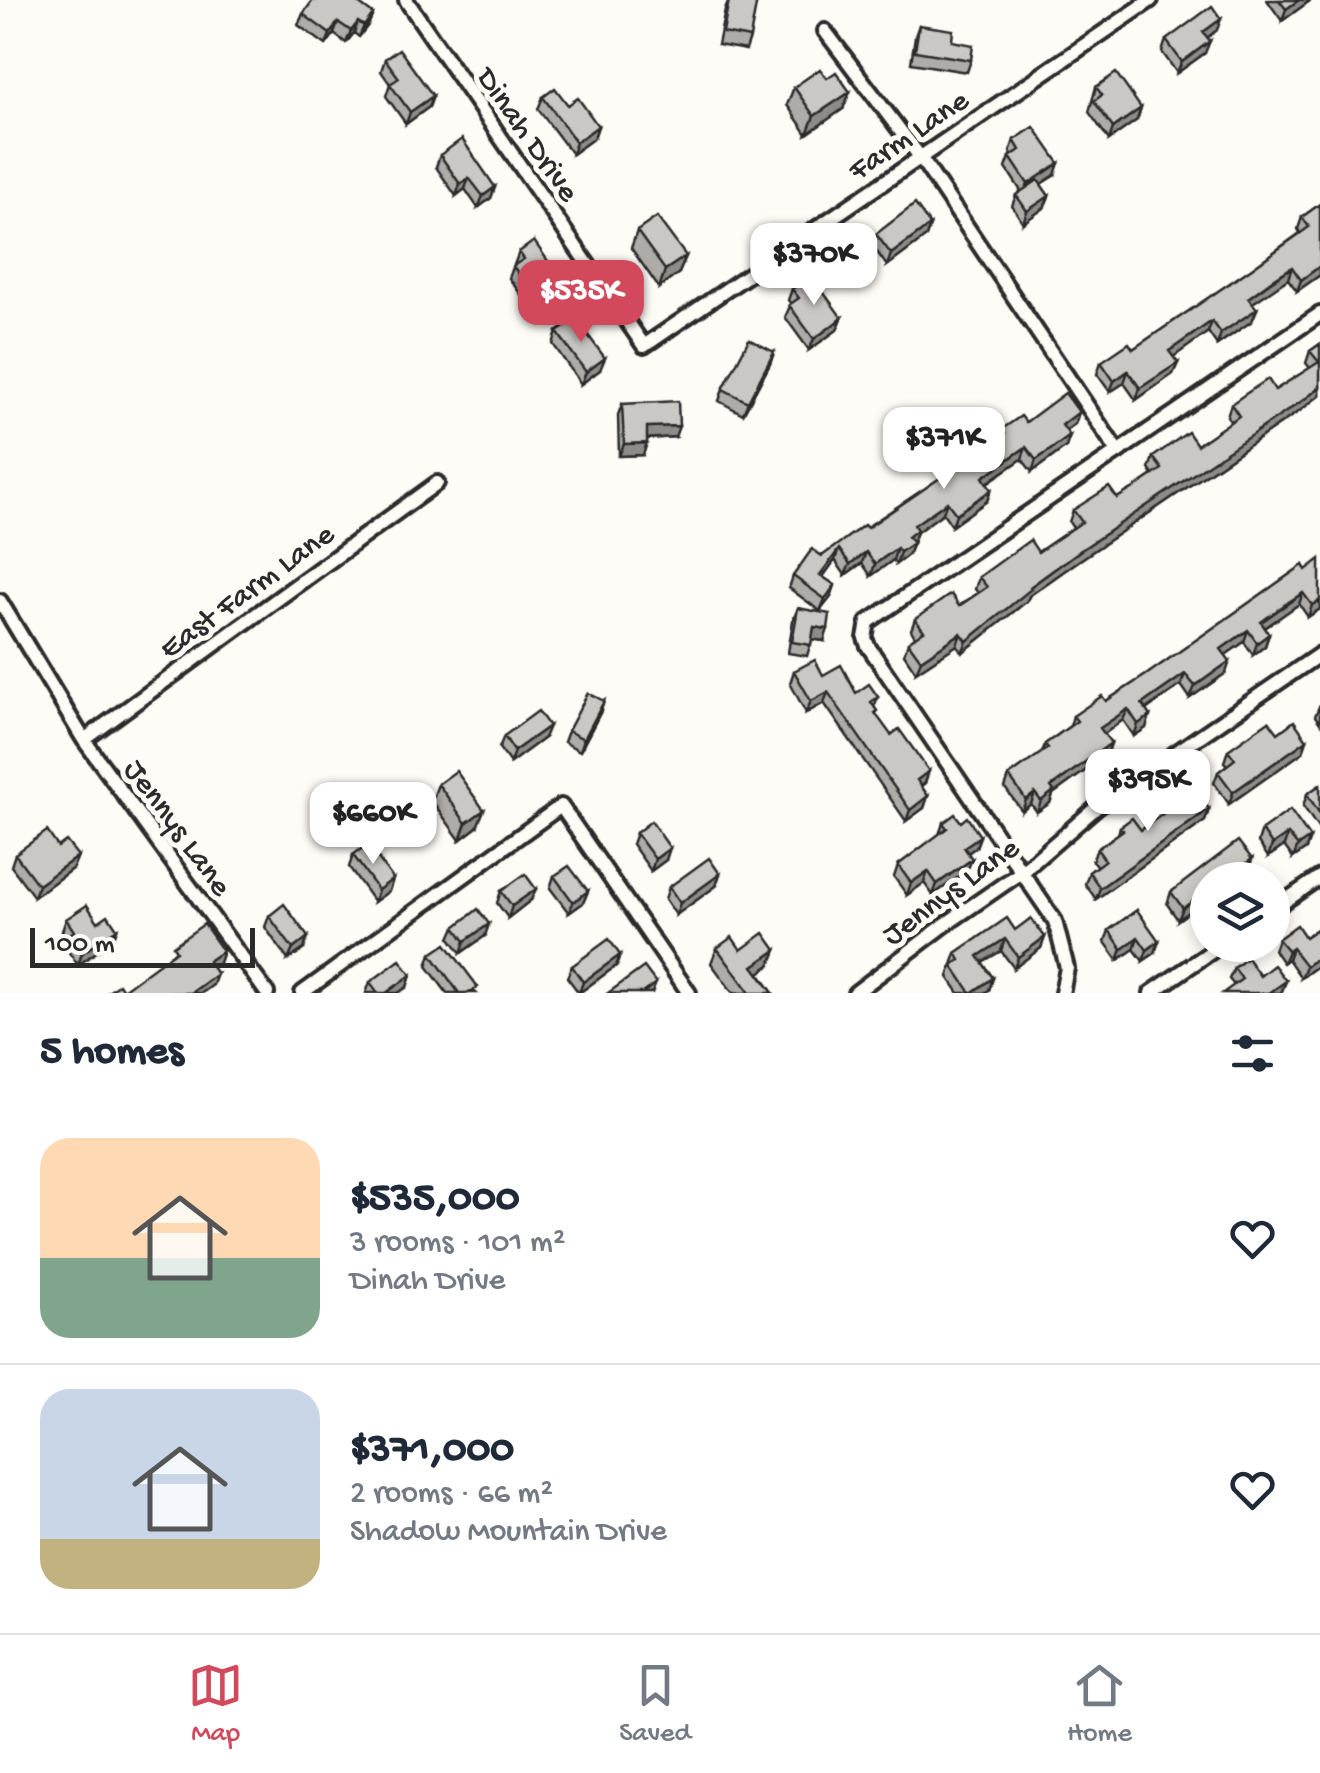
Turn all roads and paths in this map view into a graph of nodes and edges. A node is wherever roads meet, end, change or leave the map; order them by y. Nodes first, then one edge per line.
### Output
1 (406, 0) edge
2 (1151, 0) edge
3 (825, 31) dead end
4 (920, 157) junction
5 (1320, 314) edge
6 (644, 346) joint
7 (1118, 452) junction
8 (438, 483) dead end
9 (1, 604) edge
10 (1320, 654) edge
11 (84, 740) junction
12 (1024, 871) junction
13 (1320, 877) edge
14 (1290, 898) edge
15 (1196, 962) edge
16 (263, 991) edge
17 (302, 993) edge
18 (689, 993) edge
19 (855, 993) edge
20 (1062, 993) edge
21 (1151, 993) edge

1 - 6 street, Dinah Drive
2 - 4 street, Farm Lane
3 - 4 street
4 - 6 street, Farm Lane
4 - 7 street
5 - 7 street
7 - 12 street
8 - 11 street, East Farm Lane
9 - 11 street, Jennys Lane
10 - 12 street, Jennys Lane
11 - 16 street, Jennys Lane
12 - 19 street, Jennys Lane
12 - 20 street
13 - 14 street
15 - 21 street
17 - 18 street

